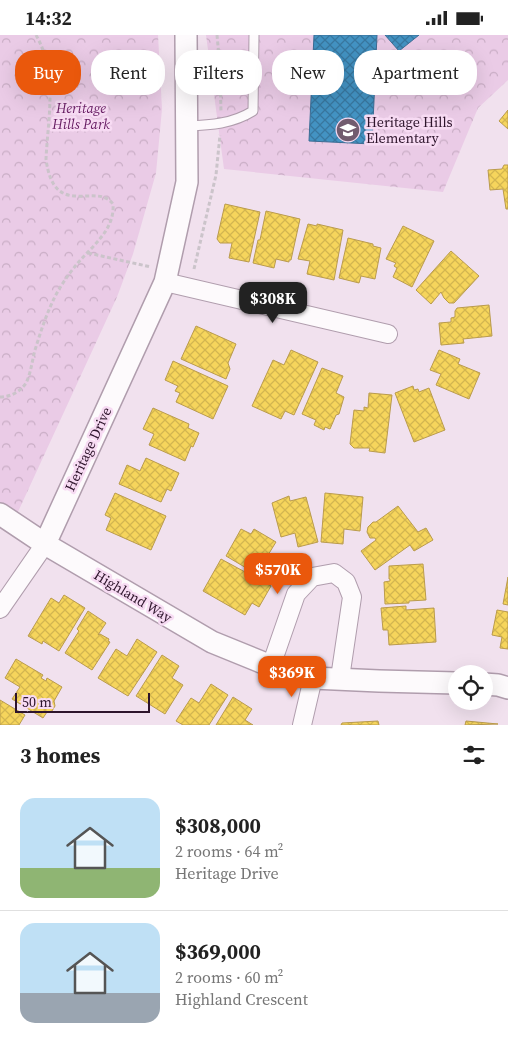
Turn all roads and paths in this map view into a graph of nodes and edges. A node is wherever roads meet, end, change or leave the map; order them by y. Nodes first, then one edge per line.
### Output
1 (36, 35) edge
2 (186, 35) edge
3 (216, 35) edge
4 (254, 35) edge
5 (221, 124) junction
6 (187, 126) junction
7 (88, 253) junction
8 (194, 269) dead end
9 (166, 276) junction
10 (388, 334) dead end
11 (0, 397) edge
12 (0, 515) edge
13 (45, 544) junction
14 (0, 609) edge
15 (271, 666) junction
16 (314, 678) junction
17 (340, 678) junction
18 (448, 683) edge
19 (493, 685) edge
20 (508, 688) edge
21 (302, 725) edge

1 - 7 path
2 - 6 street, Heritage Drive
3 - 5 path
4 - 5 lane
5 - 6 lane
5 - 8 path
6 - 9 street, Heritage Drive
7 - 9 path
7 - 11 path
9 - 10 street
9 - 13 street, Heritage Drive
12 - 13 street, Highland Way
13 - 14 street, Heritage Drive
13 - 15 street, Highland Way
15 - 16 street, Highland Way
15 - 17 street
16 - 17 street, Highland Way
16 - 21 street
17 - 18 street, Highland Way
19 - 20 street

